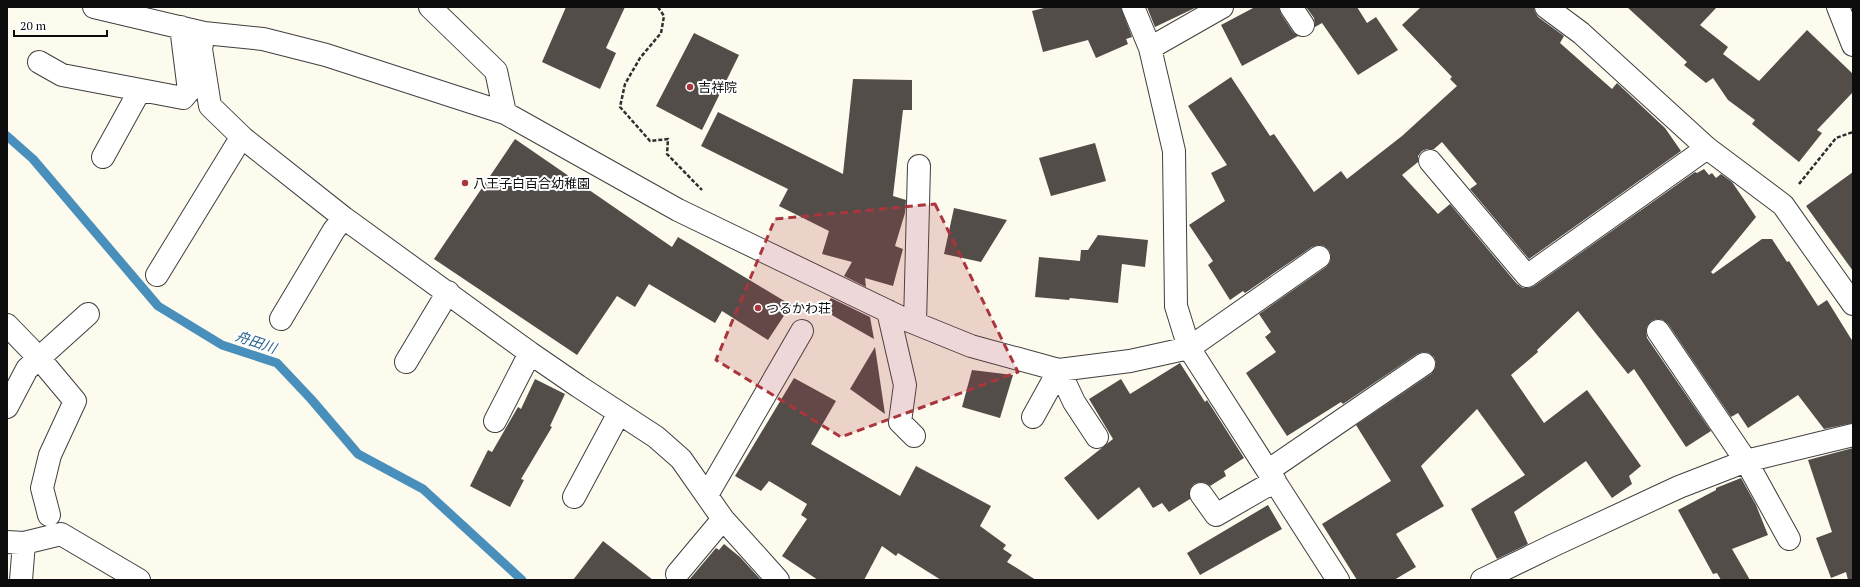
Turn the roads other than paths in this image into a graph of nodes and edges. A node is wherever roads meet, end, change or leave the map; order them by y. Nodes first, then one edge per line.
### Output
1 (94, 7) edge
2 (430, 7) edge
3 (1133, 7) edge
4 (1222, 7) edge
5 (1546, 7) edge
6 (1838, 7) edge
7 (181, 27) junction
8 (204, 33) junction
9 (1853, 44) edge
10 (1150, 48) junction
11 (39, 62) dead end
12 (140, 90) junction
13 (505, 113) junction
14 (243, 138) junction
15 (1707, 148) junction
16 (103, 157) dead end
17 (1430, 161) dead end
18 (920, 166) dead end
19 (344, 218) junction
20 (1319, 257) dead end
21 (157, 275) dead end
22 (448, 292) junction
23 (1853, 303) edge
24 (888, 311) junction
25 (88, 314) dead end
26 (281, 320) dead end
27 (915, 323) junction
28 (7, 325) edge
29 (802, 331) dead end
30 (1658, 331) dead end
31 (1189, 348) junction
32 (530, 352) junction
33 (39, 358) junction
34 (406, 362) dead end
35 (1424, 364) dead end
36 (1059, 370) junction
37 (7, 407) edge
38 (619, 413) junction
39 (1033, 417) dead end
40 (495, 421) dead end
41 (1853, 435) edge
42 (914, 436) dead end
43 (1097, 437) dead end
44 (1746, 461) junction
45 (1272, 476) junction
46 (1201, 494) dead end
47 (707, 495) junction
48 (574, 497) dead end
49 (49, 515) dead end
50 (723, 519) junction
51 (1789, 539) dead end
52 (15, 542) edge
53 (678, 574) dead end
54 (21, 580) edge
55 (139, 580) edge
56 (778, 580) edge
57 (1338, 580) edge
58 (1482, 580) edge

1 - 7 street
2 - 13 street
3 - 10 street
4 - 10 street
5 - 15 street
6 - 9 street
7 - 8 street
7 - 12 street
8 - 13 street
8 - 14 street
10 - 31 street
11 - 12 street
12 - 16 street
13 - 24 street
14 - 19 street
14 - 21 street
15 - 17 street
15 - 23 street
18 - 27 street
19 - 22 street
19 - 26 street
20 - 31 street
22 - 32 street
22 - 34 street
24 - 27 street
24 - 42 street
25 - 33 street
27 - 36 street
28 - 33 street
29 - 47 street
30 - 44 street
31 - 36 street
31 - 45 street
32 - 38 street
32 - 40 street
33 - 37 street
33 - 49 street
35 - 45 street
36 - 39 street
36 - 43 street
38 - 47 street
38 - 48 street
41 - 44 street
44 - 51 street
44 - 58 street
45 - 46 street
45 - 57 street
47 - 50 street
50 - 53 street
50 - 56 street
52 - 54 street
52 - 55 street

